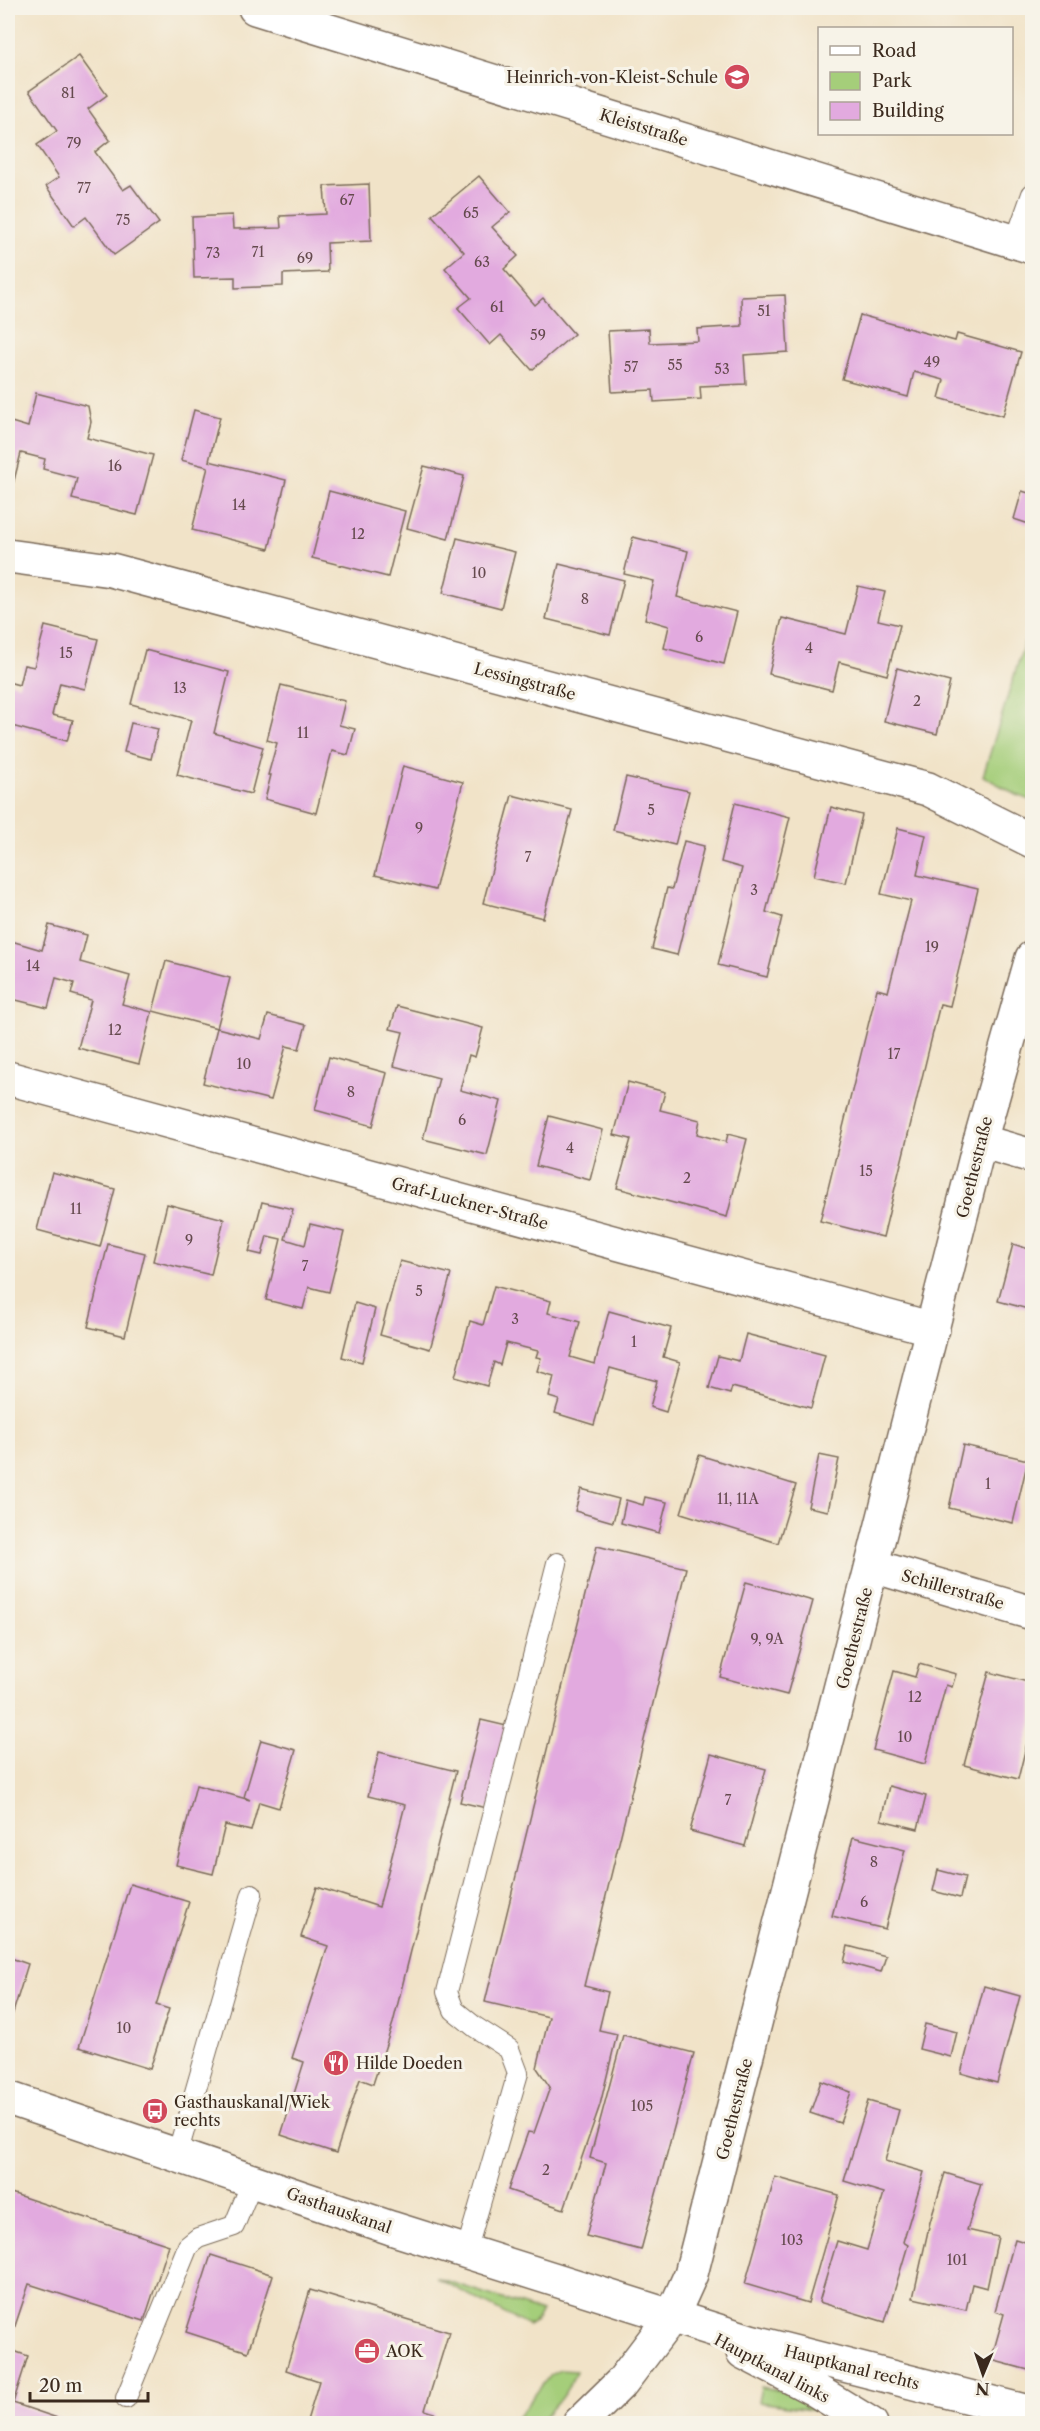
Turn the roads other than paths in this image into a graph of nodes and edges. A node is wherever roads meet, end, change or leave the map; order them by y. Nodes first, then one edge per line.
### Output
1 (255, 8) edge
2 (1032, 194) edge
3 (1024, 245) edge
4 (8, 556) edge
5 (1032, 841) edge
6 (1032, 958) edge
7 (8, 1078) edge
8 (980, 1141) junction
9 (1032, 1156) edge
10 (933, 1329) junction
11 (557, 1563) dead end
12 (873, 1566) junction
13 (1032, 1613) edge
14 (252, 1894) dead end
15 (8, 2098) edge
16 (177, 2155) junction
17 (254, 2180) junction
18 (466, 2252) junction
19 (672, 2316) junction
20 (126, 2398) dead end
21 (1018, 2415) edge
22 (579, 2424) edge
23 (871, 2424) edge

1 - 3 street, Kleiststraße
2 - 3 lane
4 - 5 street, Lessingstraße
6 - 8 street, Goethestraße
7 - 10 street, Graf-Luckner-Straße
8 - 9 street
8 - 10 street, Goethestraße
10 - 12 street, Goethestraße
11 - 18 lane
12 - 13 street, Schillerstraße
12 - 19 street, Goethestraße
14 - 16 lane
15 - 16 street, Gasthauskanal
16 - 17 street, Gasthauskanal
17 - 18 street, Gasthauskanal
17 - 20 lane
18 - 19 street, Gasthauskanal
19 - 21 street, Hauptkanal rechts
19 - 22 street, Goethestraße
19 - 23 street, Hauptkanal links

